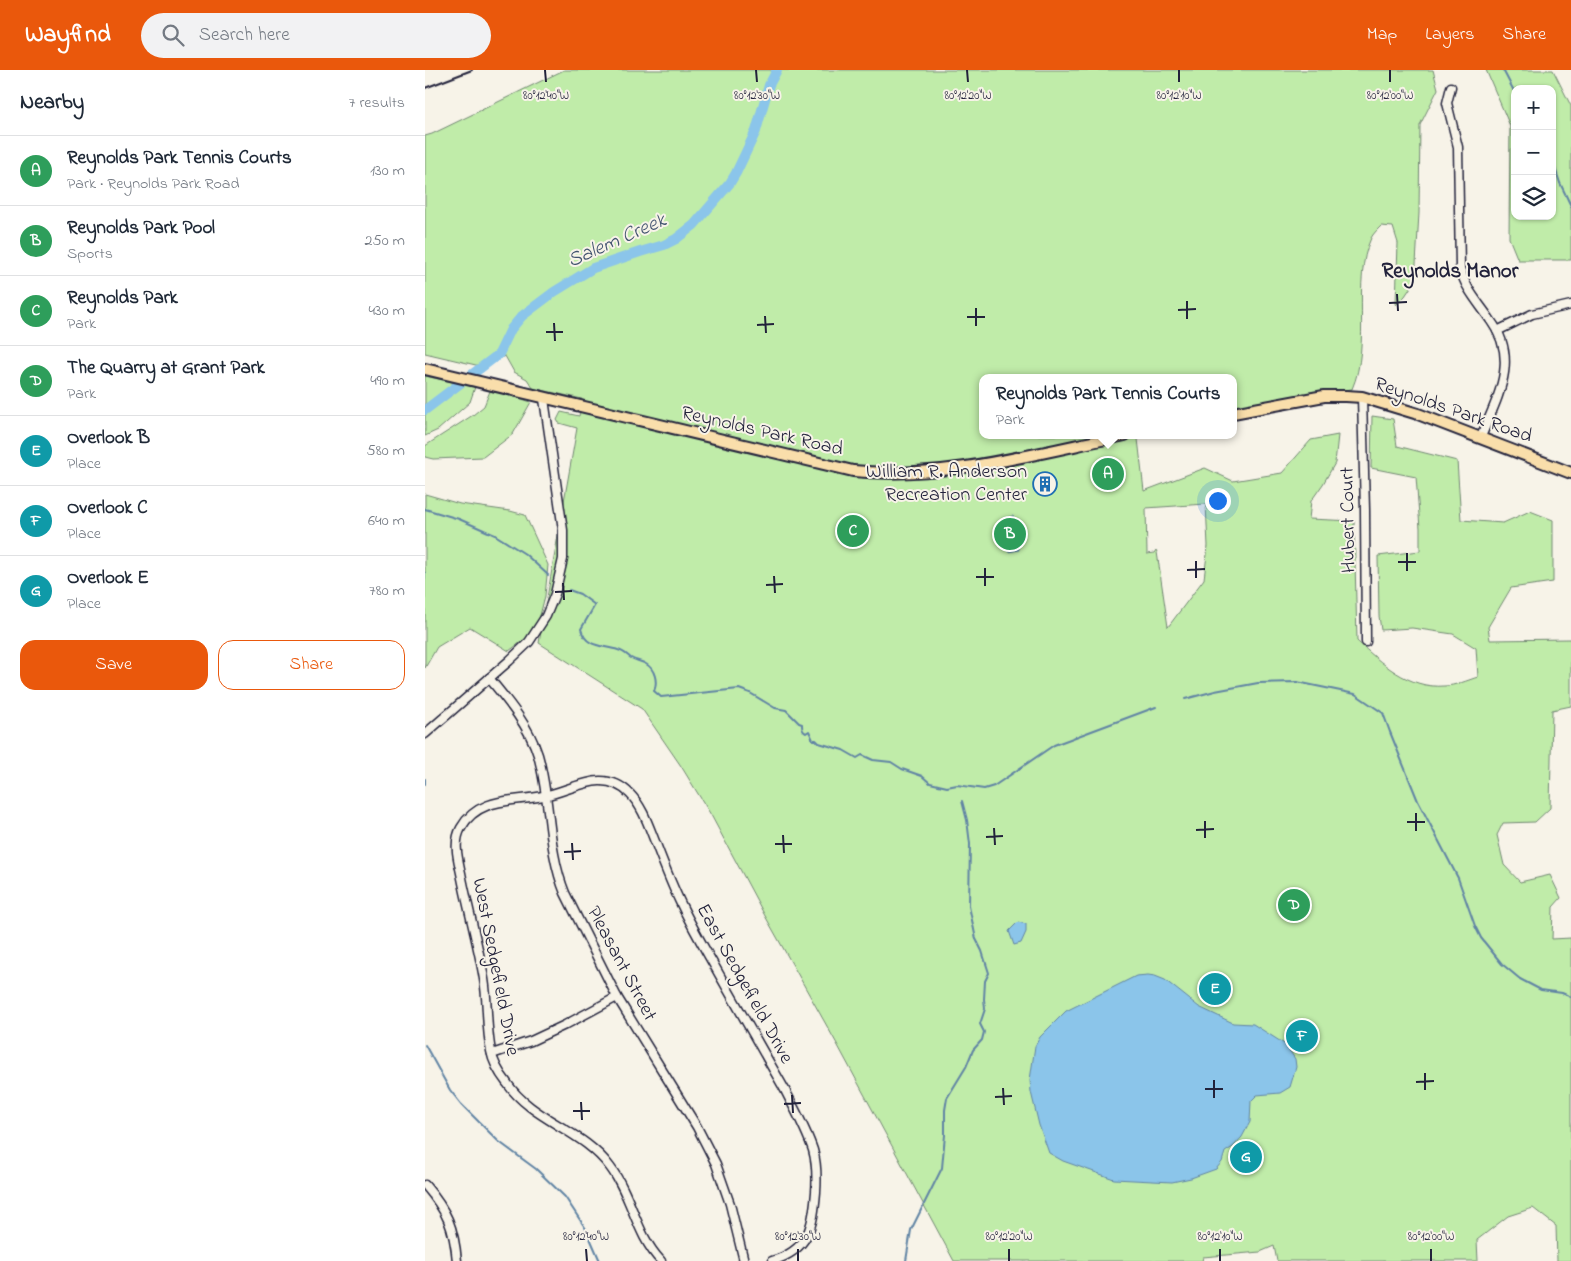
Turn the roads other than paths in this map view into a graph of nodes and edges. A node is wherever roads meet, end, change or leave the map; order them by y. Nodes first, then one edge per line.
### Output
1 (1451, 87) dead end
2 (1571, 305) edge
3 (1497, 331) junction
4 (425, 369) edge
5 (1362, 397) junction
6 (544, 398) junction
7 (1237, 412) edge
8 (1481, 437) junction
9 (1105, 439) edge
10 (1571, 473) edge
11 (1366, 642) dead end
12 (489, 678) junction
13 (425, 734) edge
14 (546, 796) junction
15 (617, 997) junction
16 (492, 1054) junction
17 (425, 1184) edge
18 (457, 1261) edge
19 (661, 1261) edge
20 (744, 1261) edge
21 (772, 1261) edge

1 - 3 street
2 - 3 street
3 - 8 street
4 - 6 main road, Reynolds Park Road
5 - 7 main road, Reynolds Park Road
5 - 8 main road, Reynolds Park Road
5 - 11 street, Hubert Court
6 - 9 main road, Reynolds Park Road
6 - 12 street
8 - 10 main road, Reynolds Park Road
12 - 13 street
12 - 14 street, Pleasant Street
14 - 15 street, Pleasant Street
14 - 16 street, West Sedgefield Drive
14 - 21 street, East Sedgefield Drive
15 - 16 street
15 - 20 street, Pleasant Street
16 - 19 street, West Sedgefield Drive
17 - 18 street

